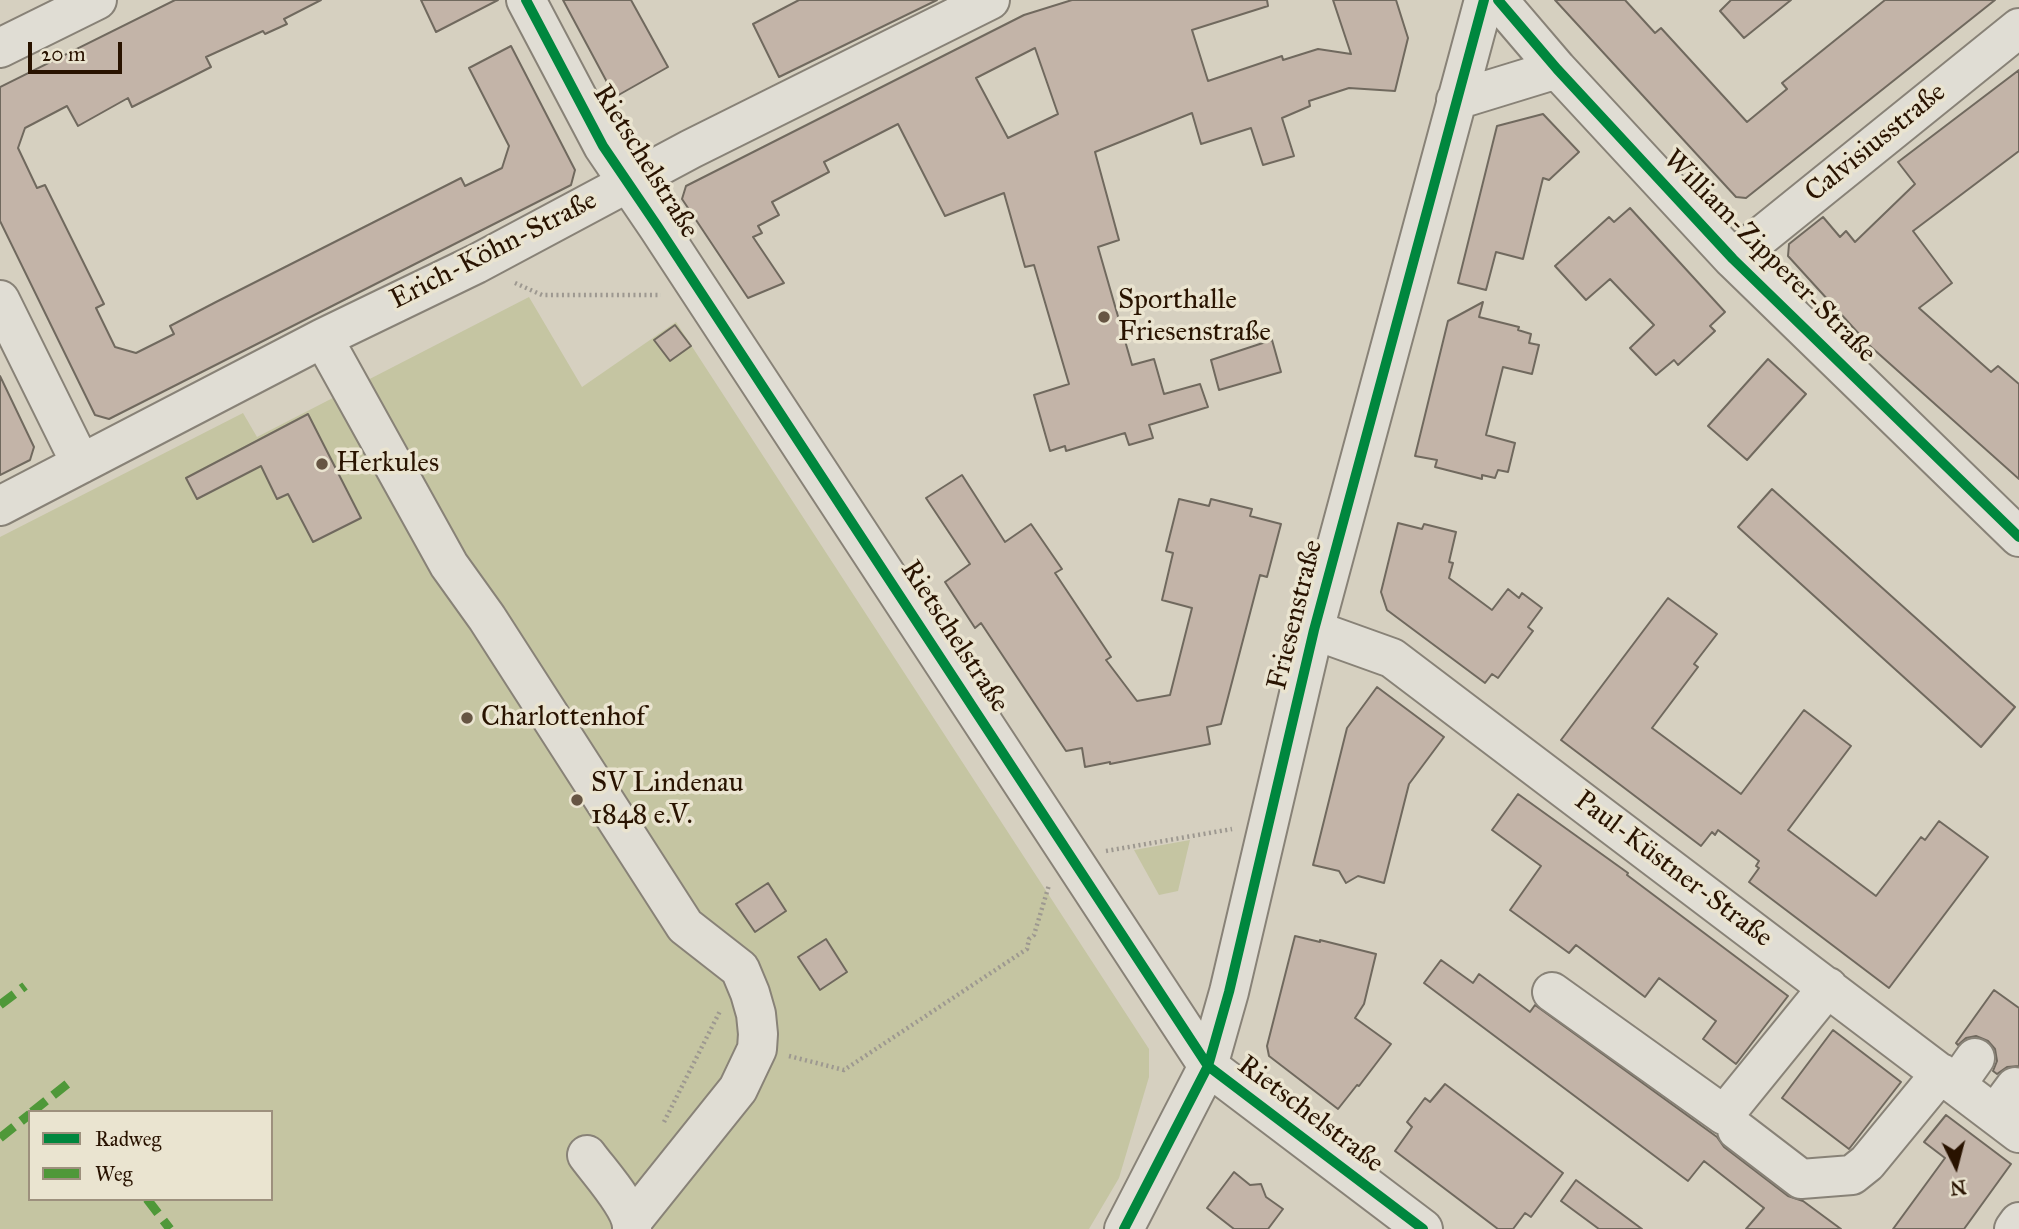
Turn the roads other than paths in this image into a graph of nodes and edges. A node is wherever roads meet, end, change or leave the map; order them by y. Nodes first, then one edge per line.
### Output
1 (97, 0) edge
2 (526, 0) edge
3 (990, 0) edge
4 (1484, 0) edge
5 (1497, 0) edge
6 (2019, 28) edge
7 (0, 48) edge
8 (1557, 69) junction
9 (1456, 100) junction
10 (627, 182) junction
11 (1733, 259) junction
12 (0, 300) edge
13 (323, 338) junction
14 (81, 464) junction
15 (0, 506) edge
16 (2019, 537) edge
17 (1314, 630) junction
18 (1828, 987) junction
19 (1552, 992) dead end
20 (1208, 1066) junction
21 (1957, 1072) junction
22 (2010, 1112) edge
23 (1737, 1130) dead end
24 (587, 1155) dead end
25 (2019, 1222) edge
26 (633, 1225) edge
27 (1124, 1229) edge
28 (1423, 1229) edge
29 (2014, 1229) edge

1 - 7 street
2 - 10 street, Rietschelstraße
3 - 10 street, Erich-Köhn-Straße
4 - 9 street, Friesenstraße
5 - 8 street, William-Zipperer-Straße
6 - 11 street, Calvisiusstraße
8 - 9 street
8 - 11 street, William-Zipperer-Straße
9 - 17 street, Friesenstraße
10 - 13 street, Erich-Köhn-Straße
10 - 20 street, Rietschelstraße
11 - 16 street, William-Zipperer-Straße
12 - 14 street
13 - 14 street, Erich-Köhn-Straße
13 - 26 street
14 - 15 street, Erich-Köhn-Straße
17 - 18 street, Paul-Küstner-Straße
17 - 20 street, Friesenstraße
18 - 19 street
18 - 21 street, Paul-Küstner-Straße
20 - 27 street, Friesenstraße
20 - 28 street, Rietschelstraße
21 - 22 street, Paul-Küstner-Straße
21 - 23 street
24 - 26 street
25 - 29 street

